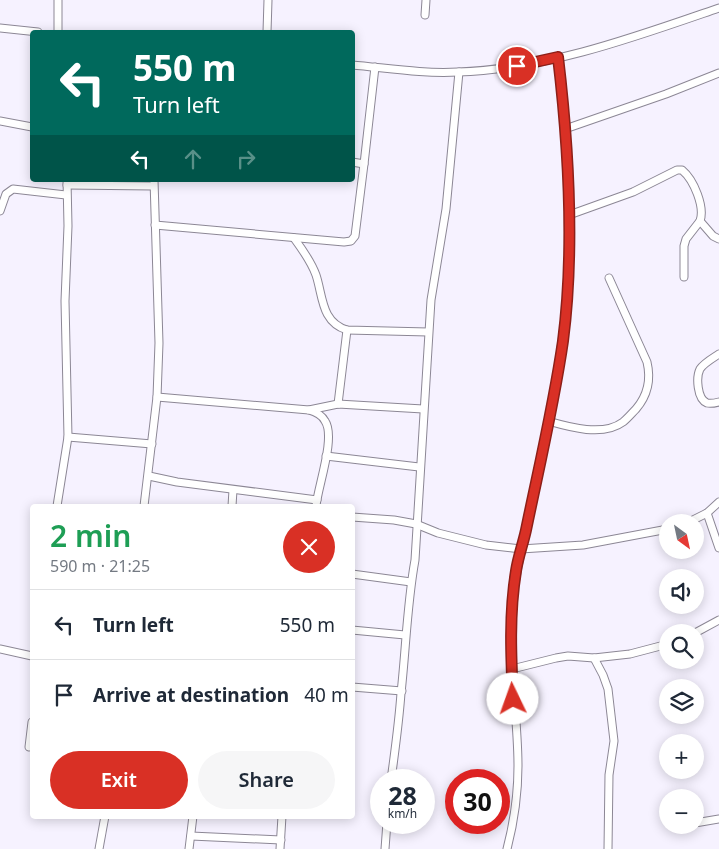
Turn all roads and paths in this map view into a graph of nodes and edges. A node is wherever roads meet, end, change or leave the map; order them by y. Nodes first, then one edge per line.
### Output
1 (58, 0) edge
2 (268, 0) edge
3 (426, 0) edge
4 (719, 8) edge
5 (425, 15) dead end
6 (0, 28) edge
7 (58, 30) edge
8 (267, 30) edge
9 (30, 31) edge
10 (558, 57) junction
11 (355, 65) edge
12 (375, 67) junction
13 (459, 72) junction
14 (719, 73) edge
15 (0, 121) edge
16 (30, 127) edge
17 (565, 128) junction
18 (355, 162) edge
19 (364, 164) junction
20 (67, 182) edge
21 (154, 183) edge
22 (66, 195) junction
23 (0, 211) edge
24 (569, 215) junction
25 (700, 221) junction
26 (155, 225) junction
27 (294, 238) junction
28 (719, 239) edge
29 (684, 277) dead end
30 (609, 278) dead end
31 (347, 330) junction
32 (428, 332) junction
33 (719, 354) edge
34 (157, 396) junction
35 (719, 402) edge
36 (338, 404) junction
37 (423, 409) junction
38 (310, 410) junction
39 (548, 421) junction
40 (68, 437) junction
41 (152, 444) junction
42 (326, 456) junction
43 (419, 468) junction
44 (149, 476) junction
45 (234, 490) junction
46 (719, 502) edge
47 (317, 503) edge
48 (57, 504) edge
49 (144, 504) edge
50 (232, 504) edge
51 (706, 512) junction
52 (703, 514) edge
53 (355, 517) edge
54 (416, 524) junction
55 (659, 531) edge
56 (719, 548) edge
57 (521, 549) junction
58 (355, 574) edge
59 (411, 582) junction
60 (719, 620) edge
61 (704, 628) edge
62 (355, 630) edge
63 (405, 635) junction
64 (659, 646) edge
65 (0, 649) edge
66 (30, 656) edge
67 (594, 658) junction
68 (512, 669) junction
69 (355, 687) edge
70 (402, 691) junction
71 (30, 734) edge
72 (28, 747) dead end
73 (392, 769) edge
74 (105, 819) edge
75 (193, 819) edge
76 (282, 819) edge
77 (719, 819) edge
78 (704, 821) edge
79 (387, 834) edge
80 (191, 836) junction
81 (281, 840) junction
82 (99, 849) edge
83 (190, 849) edge
84 (280, 849) edge
85 (386, 849) edge
86 (508, 849) edge
87 (608, 849) edge

1 - 7 street
2 - 8 street
3 - 5 street
4 - 10 street
6 - 9 street
10 - 13 street
10 - 17 street
11 - 12 street
12 - 13 street
12 - 19 street
13 - 32 street
14 - 17 street
15 - 16 street
17 - 24 street
18 - 19 street
19 - 27 street
20 - 21 street
20 - 22 street
21 - 26 street
22 - 23 street
22 - 40 street
24 - 25 street
24 - 39 street
25 - 28 street
25 - 29 street
26 - 27 street
26 - 34 street
27 - 31 street
30 - 39 street
31 - 32 street
31 - 36 street
32 - 37 street
33 - 35 street
34 - 38 street
34 - 41 street
36 - 37 street
36 - 38 street
37 - 43 street
38 - 42 street
39 - 57 street
40 - 41 street
40 - 48 street
41 - 44 street
42 - 43 street
42 - 47 street
43 - 54 street
44 - 45 street
44 - 49 street
45 - 47 street
45 - 50 street
46 - 51 street
51 - 52 street
51 - 56 street
53 - 54 street
54 - 57 street
54 - 59 street
55 - 57 street
57 - 68 street
58 - 59 street
59 - 63 street
60 - 61 street
62 - 63 street
63 - 70 street
64 - 67 street
65 - 66 street
67 - 68 street
67 - 87 street
68 - 86 street
69 - 70 street
70 - 73 street
71 - 72 street
74 - 82 street
75 - 80 street
76 - 81 street
77 - 78 street
79 - 85 street
80 - 81 street
80 - 83 street
81 - 84 street

